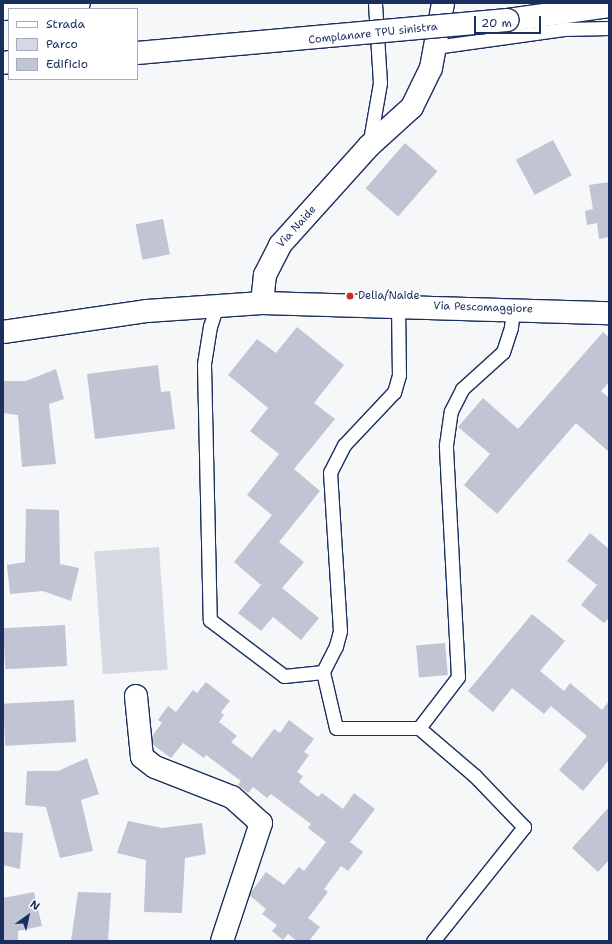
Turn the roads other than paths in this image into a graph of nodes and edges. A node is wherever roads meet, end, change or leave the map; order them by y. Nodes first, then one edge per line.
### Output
1 (79, 3) edge
2 (376, 3) edge
3 (443, 3) edge
4 (609, 6) edge
5 (16, 8) edge
6 (609, 10) edge
7 (565, 13) junction
8 (609, 28) edge
9 (435, 47) junction
10 (138, 53) edge
11 (369, 146) junction
12 (262, 303) junction
13 (217, 305) junction
14 (398, 305) junction
15 (513, 308) junction
16 (609, 313) edge
17 (3, 332) edge
18 (323, 672) junction
19 (136, 696) dead end
20 (419, 728) junction
21 (222, 941) edge
22 (433, 941) edge

1 - 5 main road
2 - 11 lane
3 - 9 main road, Via Naide
4 - 7 main road, Complanare TPU sinistra
6 - 7 main road
7 - 10 main road, Complanare TPU sinistra, bridge
8 - 9 lane
9 - 11 main road, Via Naide
11 - 12 main road, Via Naide
12 - 13 main road
12 - 14 main road, Via Pescomaggiore
13 - 17 main road
13 - 18 lane
14 - 15 main road, Via Pescomaggiore
14 - 18 lane
15 - 16 main road, Via Pescomaggiore
15 - 20 lane
18 - 20 lane
19 - 21 main road
20 - 22 lane

